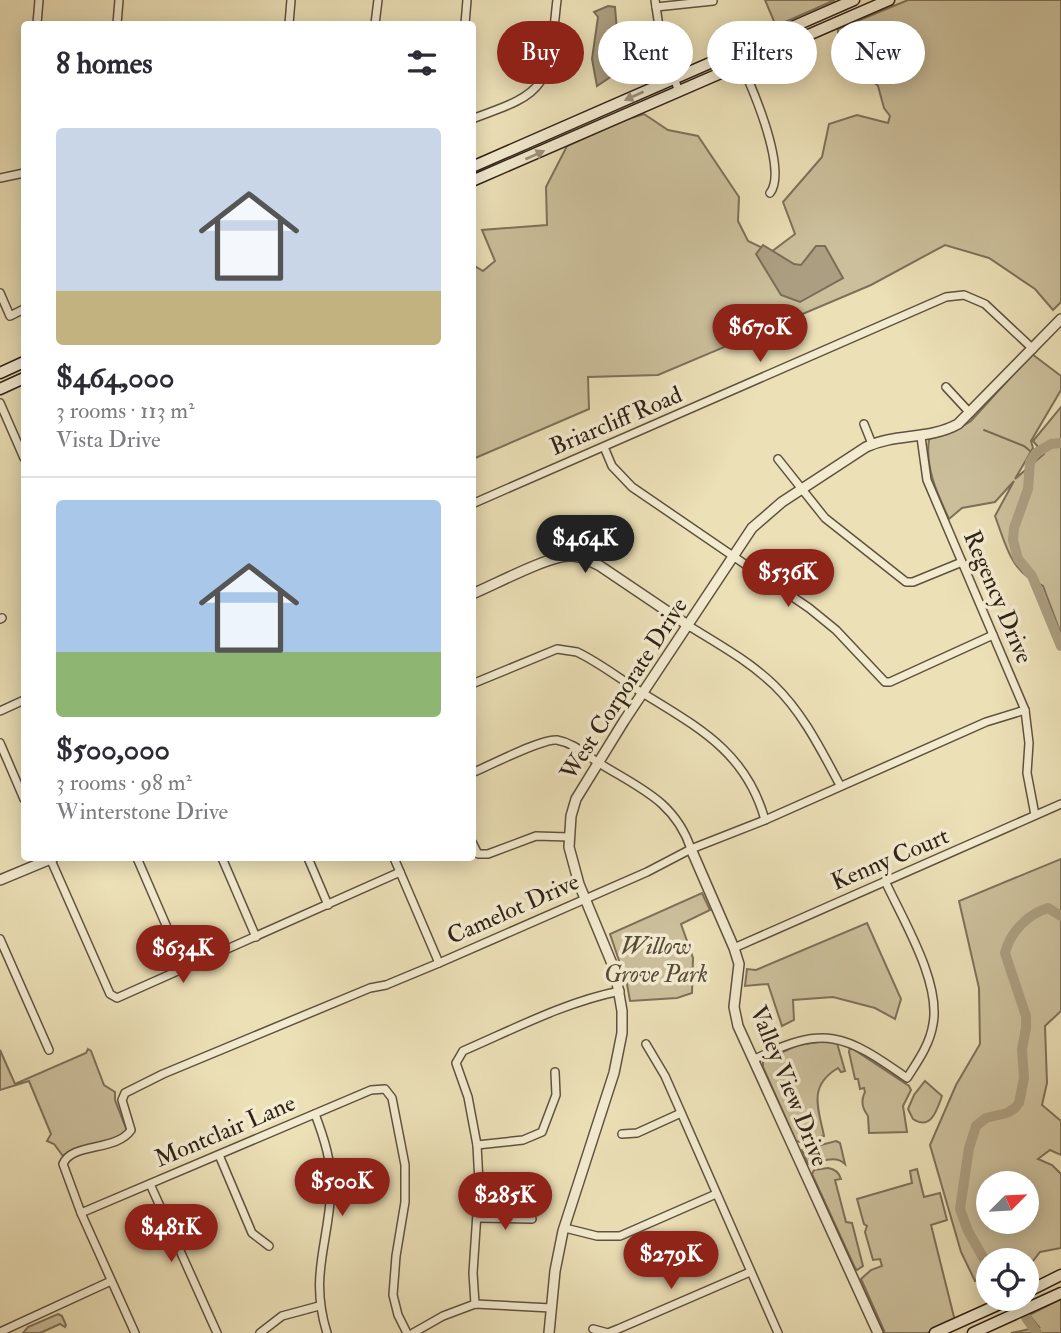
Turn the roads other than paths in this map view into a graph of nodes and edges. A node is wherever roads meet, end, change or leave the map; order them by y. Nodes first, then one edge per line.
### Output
1 (39, 0) edge
2 (119, 0) edge
3 (291, 0) edge
4 (378, 0) edge
5 (467, 0) edge
6 (556, 0) edge
7 (854, 0) edge
8 (890, 0) edge
9 (713, 1) edge
10 (655, 4) edge
11 (870, 4) edge
12 (37, 21) edge
13 (117, 21) edge
14 (289, 21) edge
15 (375, 21) edge
16 (464, 21) edge
17 (806, 21) edge
18 (817, 29) edge
19 (707, 80) edge
20 (663, 84) edge
21 (676, 84) edge
22 (749, 84) edge
23 (679, 92) junction
24 (476, 117) edge
25 (476, 165) edge
26 (21, 174) edge
27 (0, 178) edge
28 (476, 179) edge
29 (770, 193) dead end
30 (0, 293) edge
31 (21, 310) edge
32 (1061, 319) edge
33 (1032, 349) junction
34 (21, 363) edge
35 (0, 373) edge
36 (21, 379) edge
37 (946, 387) dead end
38 (0, 388) edge
39 (0, 403) edge
40 (970, 413) junction
41 (864, 424) dead end
42 (921, 437) junction
43 (21, 438) edge
44 (872, 444) junction
45 (604, 447) junction
46 (778, 459) dead end
47 (801, 489) junction
48 (476, 502) edge
49 (733, 556) junction
50 (962, 562) junction
51 (476, 592) edge
52 (689, 626) junction
53 (993, 635) junction
54 (476, 682) edge
55 (643, 693) junction
56 (21, 701) edge
57 (1025, 709) junction
58 (0, 711) edge
59 (0, 743) edge
60 (598, 762) junction
61 (476, 771) edge
62 (840, 785) junction
63 (21, 792) edge
64 (1061, 804) edge
65 (1035, 815) junction
66 (765, 820) junction
67 (569, 837) junction
68 (691, 849) junction
69 (476, 850) edge
70 (44, 861) edge
71 (52, 861) edge
72 (137, 861) edge
73 (223, 861) edge
74 (308, 861) edge
75 (395, 861) edge
76 (400, 872) junction
77 (0, 880) edge
78 (885, 881) junction
79 (585, 897) junction
80 (328, 905) junction
81 (256, 937) junction
82 (0, 939) edge
83 (734, 948) junction
84 (439, 963) junction
85 (185, 969) junction
86 (620, 991) junction
87 (646, 1044) dead end
88 (50, 1050) dead end
89 (753, 1060) junction
90 (555, 1072) dead end
91 (681, 1113) junction
92 (316, 1114) junction
93 (622, 1134) dead end
94 (477, 1145) junction
95 (219, 1155) junction
96 (150, 1184) junction
97 (716, 1194) junction
98 (81, 1213) junction
99 (478, 1218) junction
100 (533, 1219) dead end
101 (565, 1228) junction
102 (269, 1246) dead end
103 (750, 1272) junction
104 (1061, 1275) edge
105 (111, 1281) junction
106 (1039, 1286) edge
107 (1061, 1293) edge
108 (475, 1304) junction
109 (319, 1306) junction
110 (551, 1308) junction
111 (985, 1311) edge
112 (593, 1329) dead end
113 (0, 1332) edge
114 (135, 1333) edge
115 (216, 1333) edge
116 (260, 1333) edge
117 (327, 1333) edge
118 (407, 1333) edge
119 (413, 1333) edge
120 (549, 1333) edge
121 (778, 1333) edge
122 (878, 1333) edge
123 (935, 1333) edge
124 (973, 1333) edge

1 - 12 street
2 - 13 street
3 - 14 street
4 - 15 street
5 - 16 street
6 - 24 street
7 - 17 main road
8 - 11 main road
9 - 10 street
11 - 18 main road
19 - 23 main road
20 -> 25 main road
21 - 23 street
22 - 29 street
28 -> 23 main road
26 - 27 street
30 - 31 street
32 - 33 street, West Corporate Drive
33 - 40 street, West Corporate Drive
33 - 45 street, Briarcliff Road
34 - 35 main road
36 - 38 main road
37 - 40 street
39 - 43 street
40 - 42 street, West Corporate Drive
41 - 44 street
42 - 44 street, West Corporate Drive
42 - 50 street, Regency Drive
44 - 47 street, West Corporate Drive
45 - 48 street, Briarcliff Road
45 - 49 street
46 - 47 street
47 - 49 street, West Corporate Drive
47 - 50 street
49 - 52 street, West Corporate Drive
49 - 53 street
50 - 53 street, Regency Drive
51 - 52 street
52 - 55 street, West Corporate Drive
52 - 62 street
53 - 57 street, Regency Drive
54 - 55 street
55 - 60 street, West Corporate Drive
55 - 66 street
56 - 58 street
57 - 62 street, Camelot Drive
57 - 65 street, Regency Drive
59 - 63 street
60 - 61 street
60 - 67 street, West Corporate Drive
60 - 68 street
62 - 66 street, Camelot Drive
64 - 65 street, Kenny Court
65 - 78 street, Kenny Court
66 - 68 street, Camelot Drive
67 - 69 street
67 - 79 street, West Corporate Drive
68 - 79 street, Camelot Drive
68 - 83 street, Valley View Drive
70 - 77 street
71 - 85 street
72 - 85 street
73 - 81 street
74 - 80 street
75 - 76 street
76 - 80 street
76 - 84 street
78 - 83 street, Kenny Court
78 - 89 street
79 - 84 street, Camelot Drive
79 - 86 street, West Corporate Drive
80 - 81 street
81 - 85 street
82 - 88 street
83 - 89 street, Valley View Drive
84 - 98 street, Camelot Drive
86 - 94 street
86 - 101 street, West Corporate Drive
87 - 91 street
89 - 122 street, Valley View Drive
90 - 94 street
91 - 93 street
91 - 97 street
92 - 95 street, Montclair Lane
92 - 109 street
92 - 118 street, Montclair Lane
94 - 99 street
95 - 96 street, Montclair Lane
95 - 102 street
96 - 98 street, Montclair Lane
96 - 115 street
97 - 101 street
97 - 103 street
98 - 105 street
99 - 100 street
99 - 108 street
101 - 110 street, West Corporate Drive
103 - 112 street
103 - 121 street
104 - 106 main road
105 - 113 street
105 - 114 street
107 - 124 main road
108 - 110 street
108 - 119 street
109 - 116 street
109 - 117 street
110 - 120 street, West Corporate Drive
111 - 123 main road

